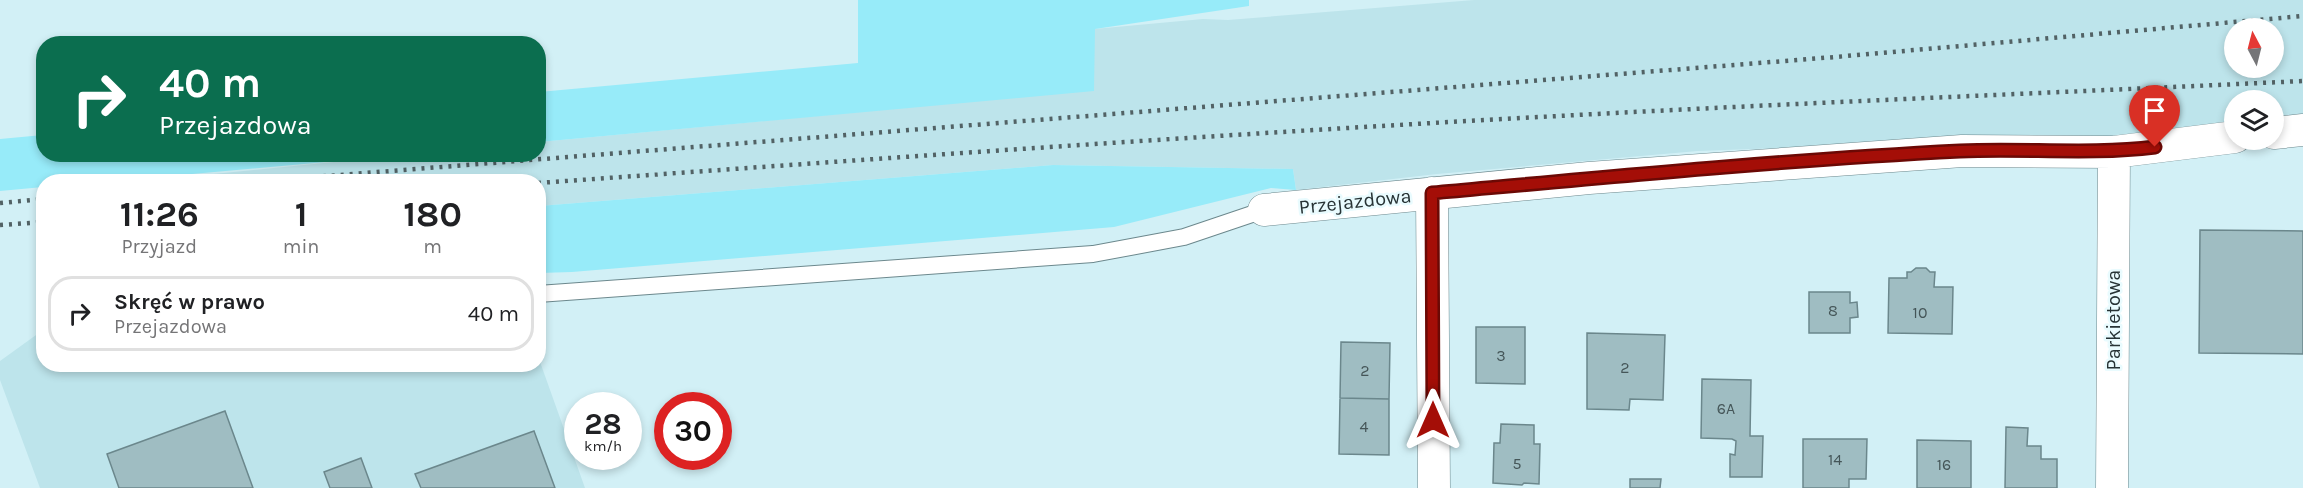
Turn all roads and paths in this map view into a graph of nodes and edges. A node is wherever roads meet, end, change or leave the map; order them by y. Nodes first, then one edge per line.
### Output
1 (2303, 130) edge
2 (2284, 132) edge
3 (2224, 138) edge
4 (2114, 152) junction
5 (1432, 193) junction
6 (1264, 210) joint
7 (546, 293) edge
8 (1434, 488) edge
9 (2112, 488) edge

1 - 2 street
3 - 4 street, Przejazdowa
4 - 5 street, Przejazdowa
4 - 9 street, Parkietowa
5 - 6 street, Przejazdowa
5 - 8 street
6 - 7 lane

